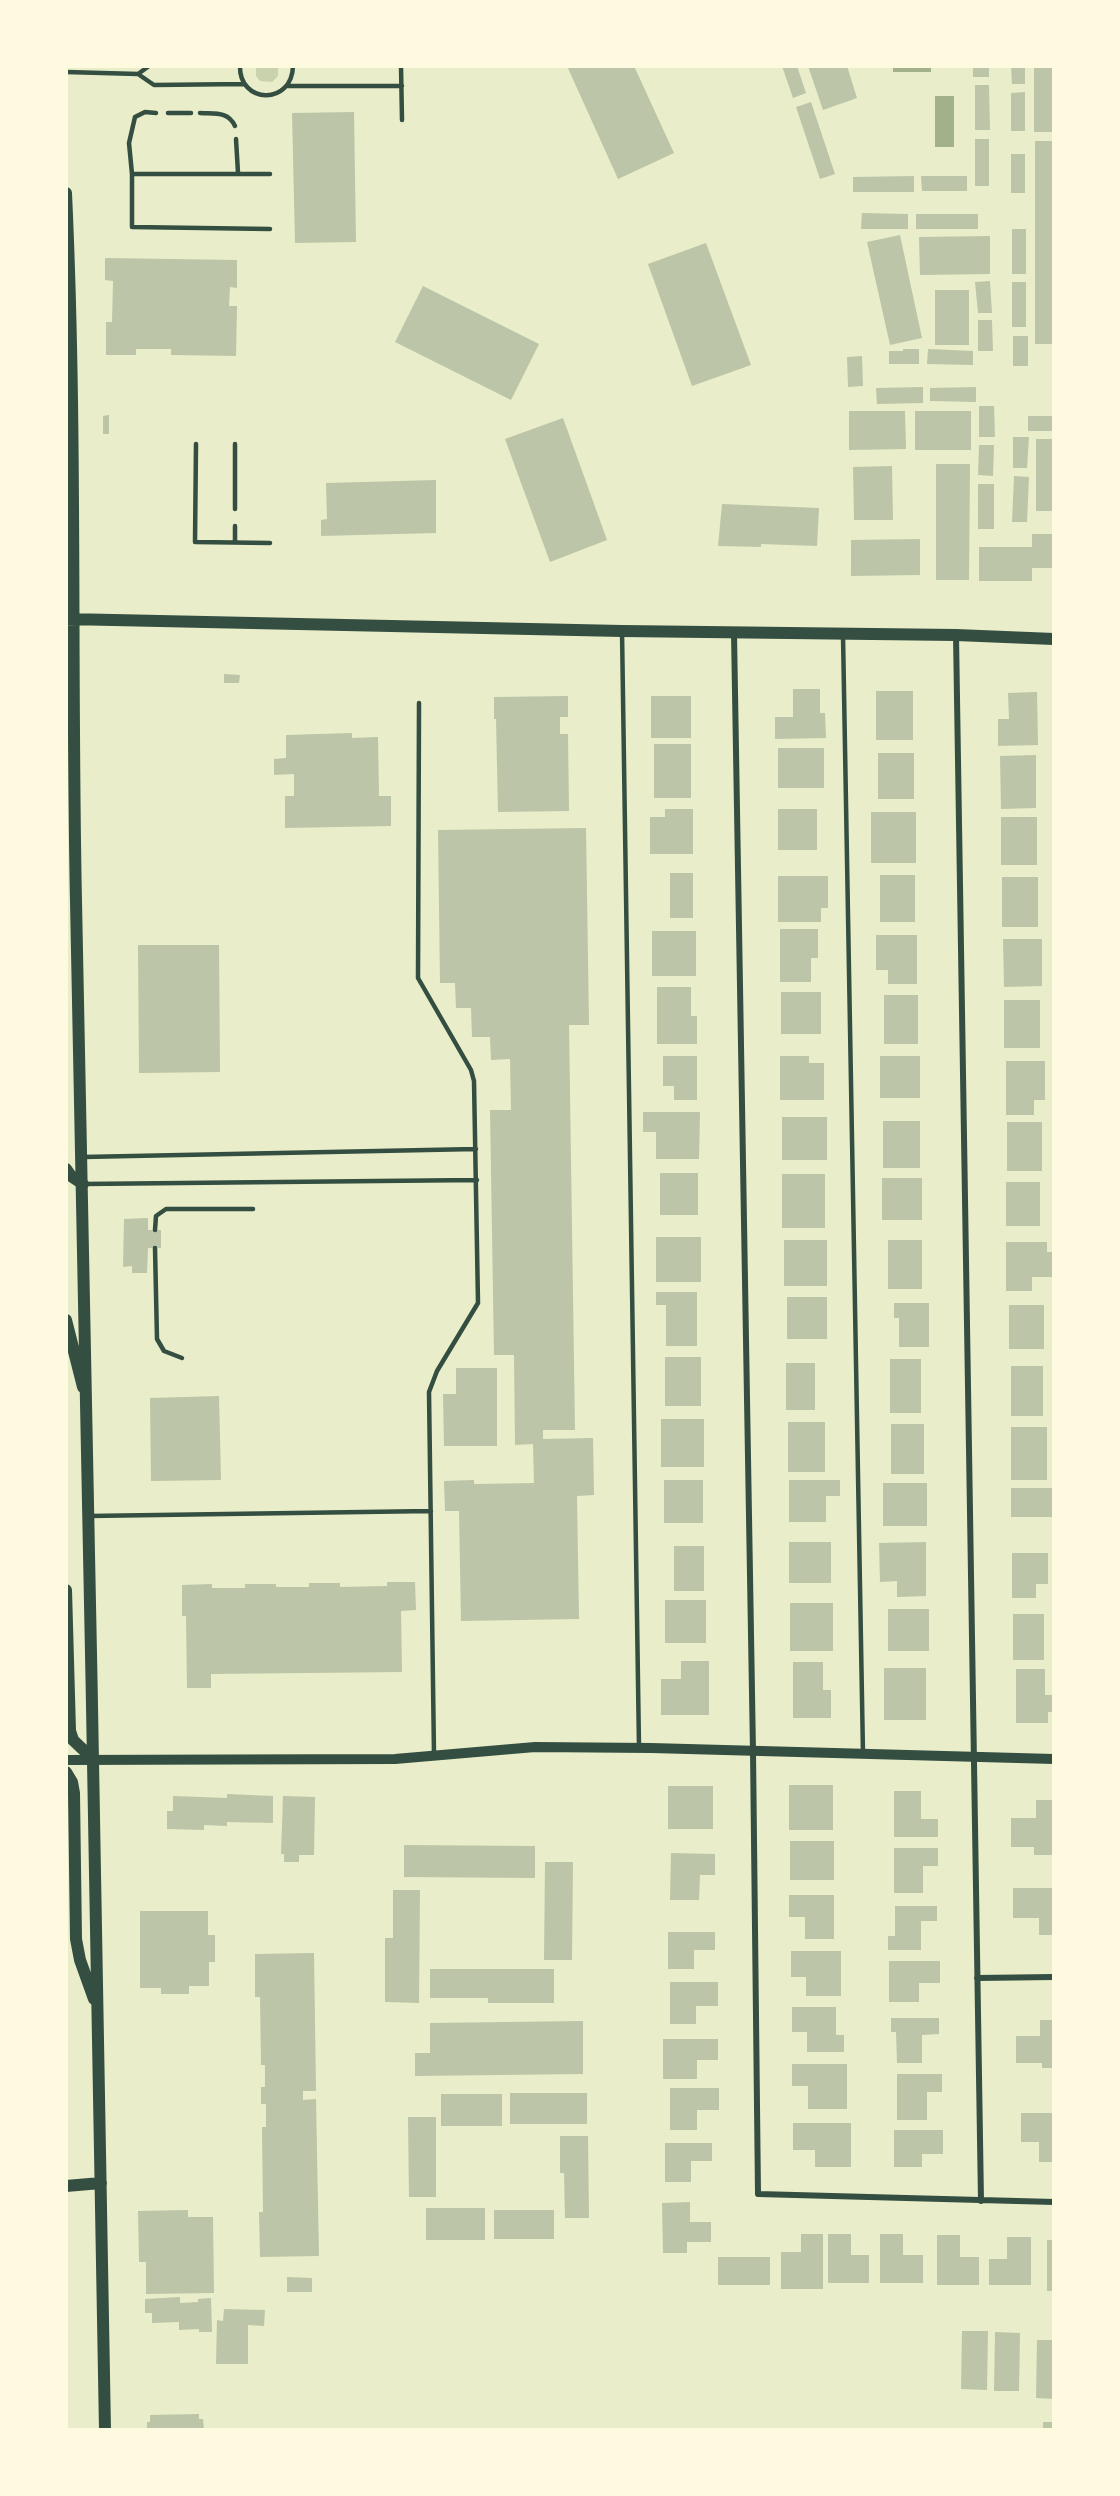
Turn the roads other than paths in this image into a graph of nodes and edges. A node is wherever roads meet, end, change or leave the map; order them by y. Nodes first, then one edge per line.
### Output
1 (149, 66) edge
2 (240, 66) edge
3 (293, 66) edge
4 (401, 66) edge
5 (66, 72) edge
6 (138, 74) junction
7 (244, 84) junction
8 (287, 86) junction
9 (402, 86) junction
10 (156, 113) dead end
11 (168, 113) dead end
12 (191, 113) dead end
13 (200, 113) dead end
14 (402, 120) dead end
15 (236, 126) dead end
16 (236, 139) dead end
17 (238, 173) junction
18 (132, 174) junction
19 (270, 174) dead end
20 (66, 193) edge
21 (270, 229) dead end
22 (196, 444) dead end
23 (235, 444) dead end
24 (235, 508) dead end
25 (235, 526) dead end
26 (234, 542) junction
27 (270, 543) dead end
28 (69, 620) edge
29 (622, 631) junction
30 (734, 632) junction
31 (843, 633) junction
32 (956, 635) junction
33 (1054, 639) edge
34 (419, 703) dead end
35 (476, 1149) junction
36 (83, 1157) junction
37 (66, 1169) edge
38 (477, 1180) junction
39 (83, 1184) junction
40 (253, 1209) dead end
41 (155, 1230) dead end
42 (155, 1248) dead end
43 (66, 1320) edge
44 (182, 1358) dead end
45 (88, 1409) junction
46 (432, 1511) junction
47 (89, 1516) junction
48 (66, 1590) edge
49 (639, 1748) junction
50 (753, 1752) junction
51 (863, 1754) junction
52 (434, 1755) junction
53 (974, 1757) junction
54 (1054, 1759) edge
55 (66, 1760) edge
56 (94, 1760) junction
57 (66, 1772) edge
58 (1054, 1977) edge
59 (977, 1978) junction
60 (98, 2009) junction
61 (101, 2183) junction
62 (66, 2186) edge
63 (981, 2201) junction
64 (1054, 2202) edge
65 (105, 2430) edge

1 - 6 lane
2 - 7 lane
3 - 8 lane
4 - 9 lane
5 - 6 lane
6 - 7 lane
7 - 8 lane
8 - 9 lane
9 - 14 lane
10 - 18 lane
11 - 12 lane
13 - 15 lane
16 - 17 lane
17 - 18 lane
17 - 19 lane
18 - 21 lane
20 - 28 main road
22 - 26 lane
23 - 24 lane
25 - 26 lane
26 - 27 lane
28 - 29 main road
28 - 36 main road
29 - 30 main road
29 - 49 lane
30 - 31 main road
30 - 50 street
31 - 32 main road
31 - 51 lane
32 - 33 main road
32 - 53 street
34 - 35 lane
35 - 36 lane
35 - 38 lane
36 - 39 main road
37 - 39 main road
38 - 39 lane
38 - 46 lane
39 - 45 main road
40 - 41 lane
42 - 44 lane
43 - 45 main road
45 - 47 main road
46 - 47 lane
46 - 52 lane
47 - 56 main road
48 - 56 main road
49 - 50 street
49 - 52 street
50 - 51 street
50 - 63 street
51 - 53 street
52 - 56 street
53 - 54 street
53 - 59 street
55 - 56 street
56 - 60 main road
57 - 60 main road
58 - 59 street
59 - 63 street
60 - 61 main road
61 - 62 main road
61 - 65 main road
63 - 64 street

